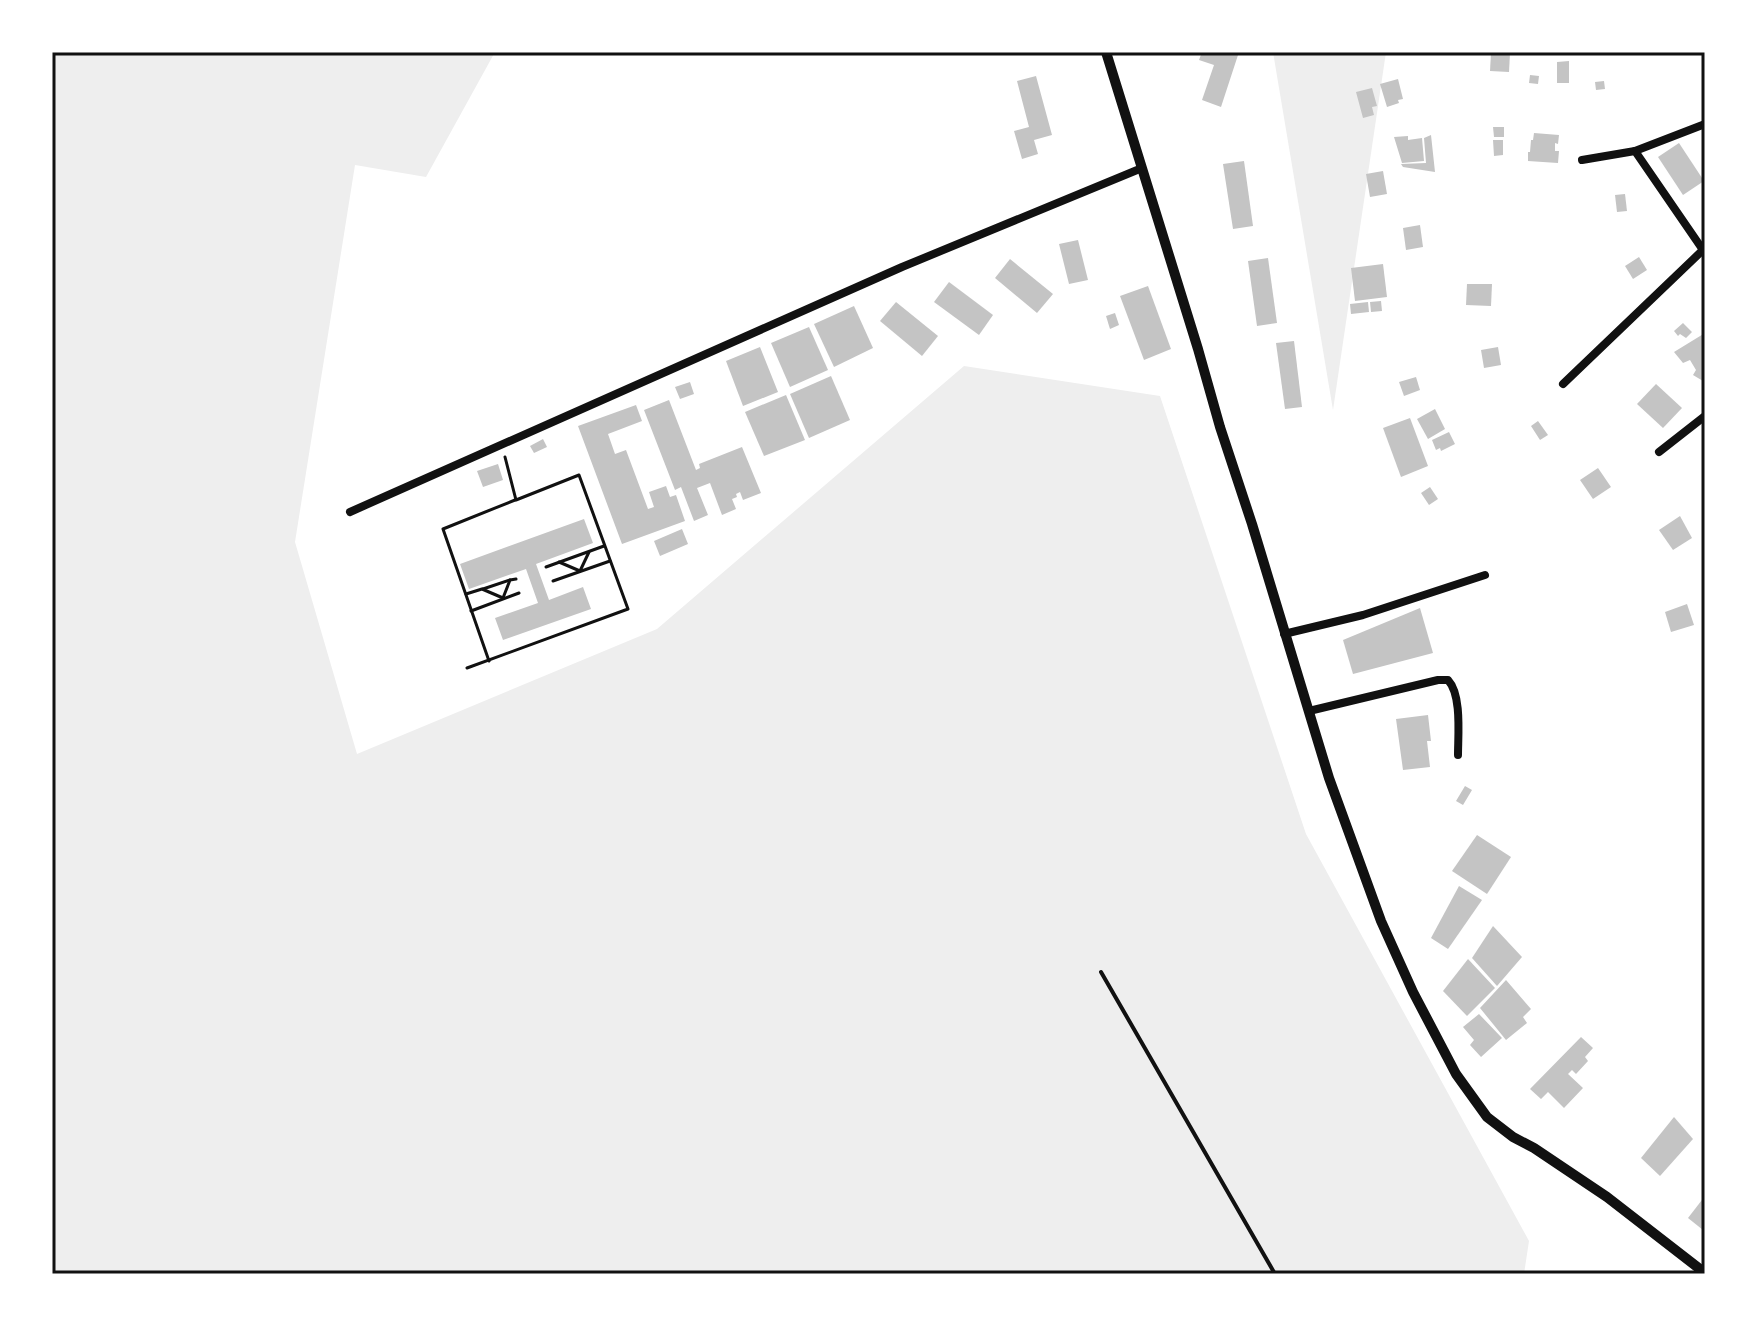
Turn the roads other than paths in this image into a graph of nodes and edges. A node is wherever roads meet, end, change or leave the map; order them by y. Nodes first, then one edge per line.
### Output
1 (1106, 52) edge
2 (1705, 124) edge
3 (1635, 151) junction
4 (1582, 160) dead end
5 (1142, 168) junction
6 (1704, 249) edge
7 (1563, 384) dead end
8 (1705, 416) edge
9 (1659, 452) dead end
10 (350, 512) dead end
11 (1485, 575) dead end
12 (1284, 634) junction
13 (1309, 711) junction
14 (1458, 755) dead end
15 (1101, 972) dead end
16 (1705, 1273) edge
17 (1275, 1274) edge

1 - 5 street
2 - 3 street
3 - 4 street
3 - 6 street
5 - 10 street
5 - 12 street
6 - 7 street
8 - 9 street
11 - 12 street
12 - 13 street
13 - 14 street
13 - 16 street
15 - 17 lane

